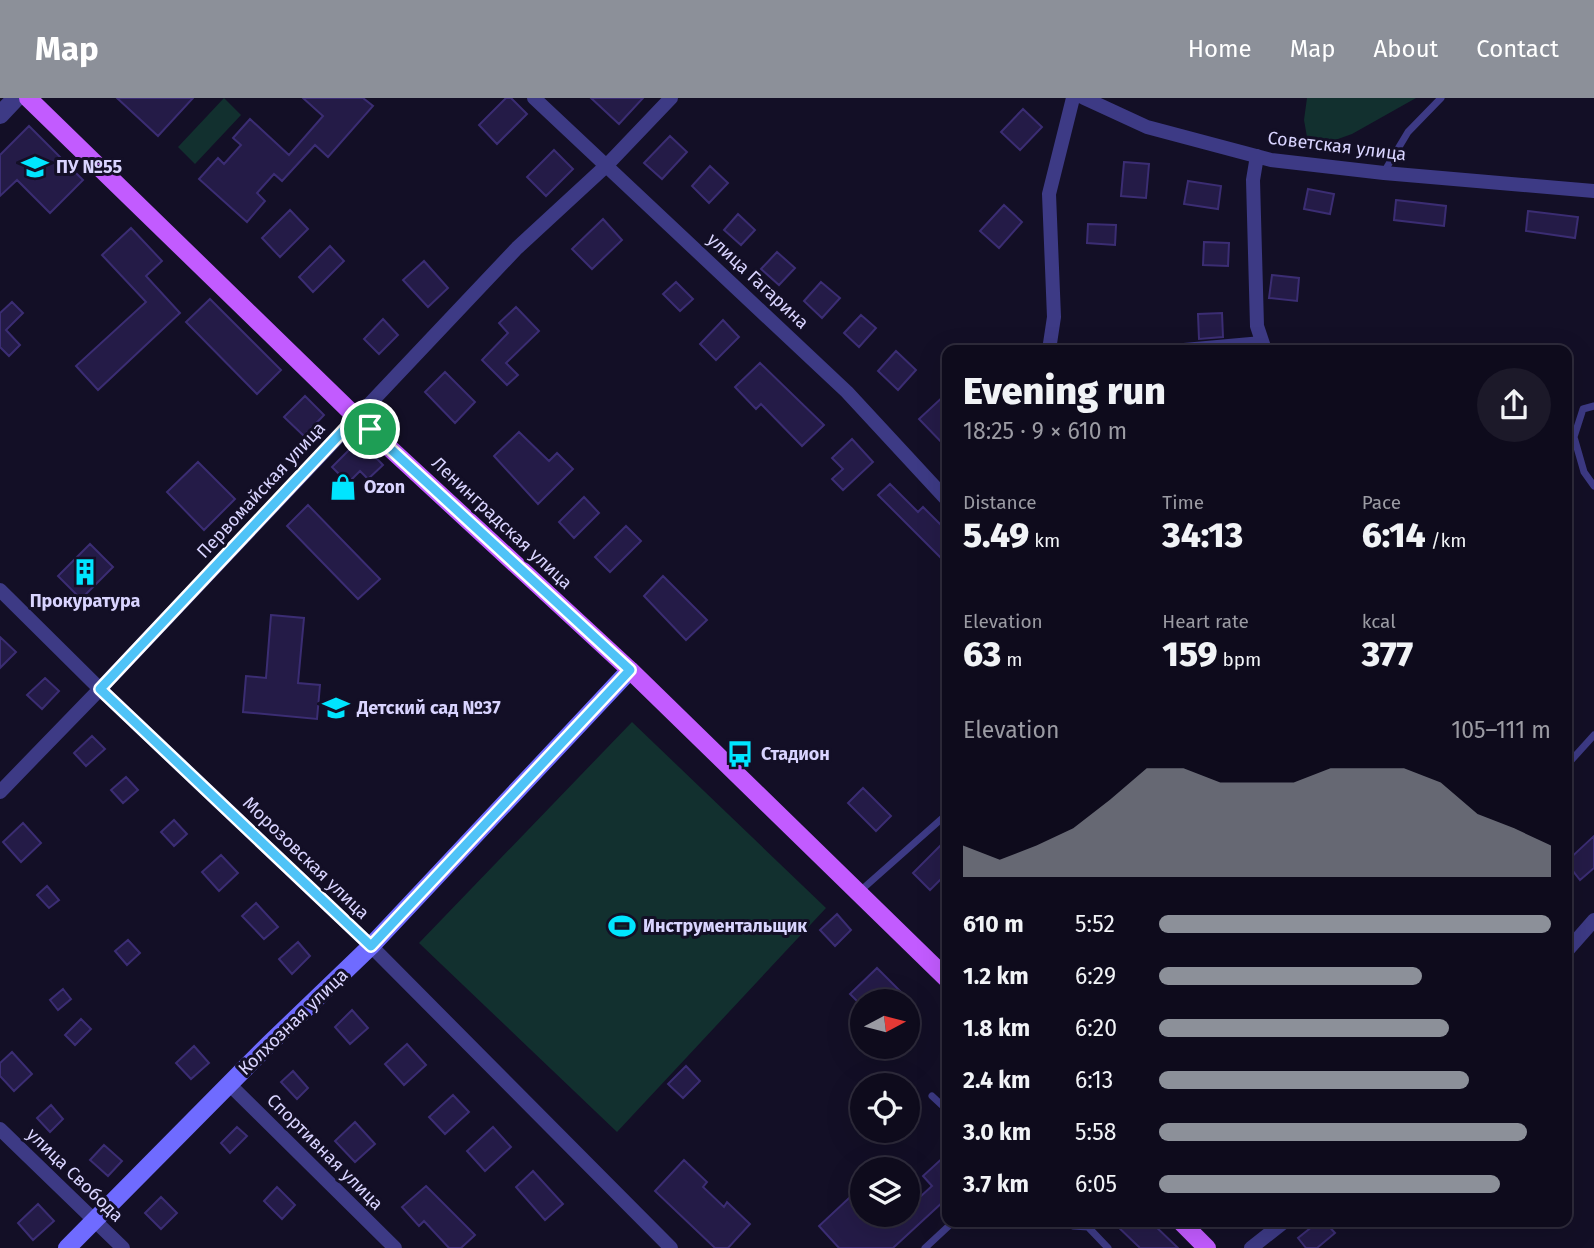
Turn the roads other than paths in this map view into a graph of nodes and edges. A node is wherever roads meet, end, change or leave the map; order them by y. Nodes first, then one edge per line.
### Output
1 (16, 98) edge
2 (28, 98) edge
3 (534, 98) edge
4 (671, 98) edge
5 (1073, 98) edge
6 (1084, 98) edge
7 (1441, 98) edge
8 (0, 115) edge
9 (1257, 156) junction
10 (607, 165) junction
11 (1384, 173) junction
12 (1594, 191) edge
13 (1050, 345) edge
14 (1264, 345) edge
15 (1594, 406) edge
16 (356, 417) junction
17 (1594, 486) edge
18 (942, 495) edge
19 (0, 590) edge
20 (630, 670) junction
21 (100, 689) junction
22 (1594, 735) edge
23 (1572, 759) edge
24 (0, 792) edge
25 (942, 818) edge
26 (859, 892) junction
27 (1594, 920) edge
28 (1572, 945) edge
29 (371, 946) junction
30 (942, 974) edge
31 (229, 1084) junction
32 (932, 1097) dead end
33 (942, 1106) edge
34 (0, 1129) edge
35 (95, 1221) junction
36 (948, 1227) edge
37 (1092, 1227) edge
38 (1186, 1227) edge
39 (1278, 1227) edge
40 (67, 1248) edge
41 (123, 1248) edge
42 (394, 1248) edge
43 (671, 1248) edge
44 (925, 1248) edge
45 (1108, 1248) edge
46 (1207, 1248) edge
47 (1251, 1248) edge

1 - 8 street
2 - 16 main road, Ленинградская улица
3 - 10 street, улица Гагарина
4 - 10 street, Первомайская улица
5 - 13 street
6 - 9 street, Советская улица
7 - 11 lane
9 - 11 street, Советская улица
9 - 14 street
10 - 16 street, Первомайская улица
10 - 18 street, улица Гагарина
11 - 12 street, Советская улица
15 - 17 lane
16 - 20 main road, Ленинградская улица
16 - 21 street, Первомайская улица
19 - 21 street, Морозовская улица
20 - 26 main road, Ленинградская улица
20 - 29 main road, Колхозная улица
21 - 24 street, Первомайская улица
21 - 29 street, Морозовская улица
22 - 23 lane
25 - 26 lane
26 - 30 main road, Ленинградская улица
27 - 28 street
29 - 31 main road, Колхозная улица
29 - 43 street, Морозовская улица
31 - 35 main road, Колхозная улица
31 - 42 street, Спортивная улица
32 - 33 lane
34 - 35 street, улица Свобода
35 - 40 main road, Колхозная улица
35 - 41 street, улица Свобода
36 - 44 lane
37 - 45 lane
38 - 46 main road
39 - 47 street

